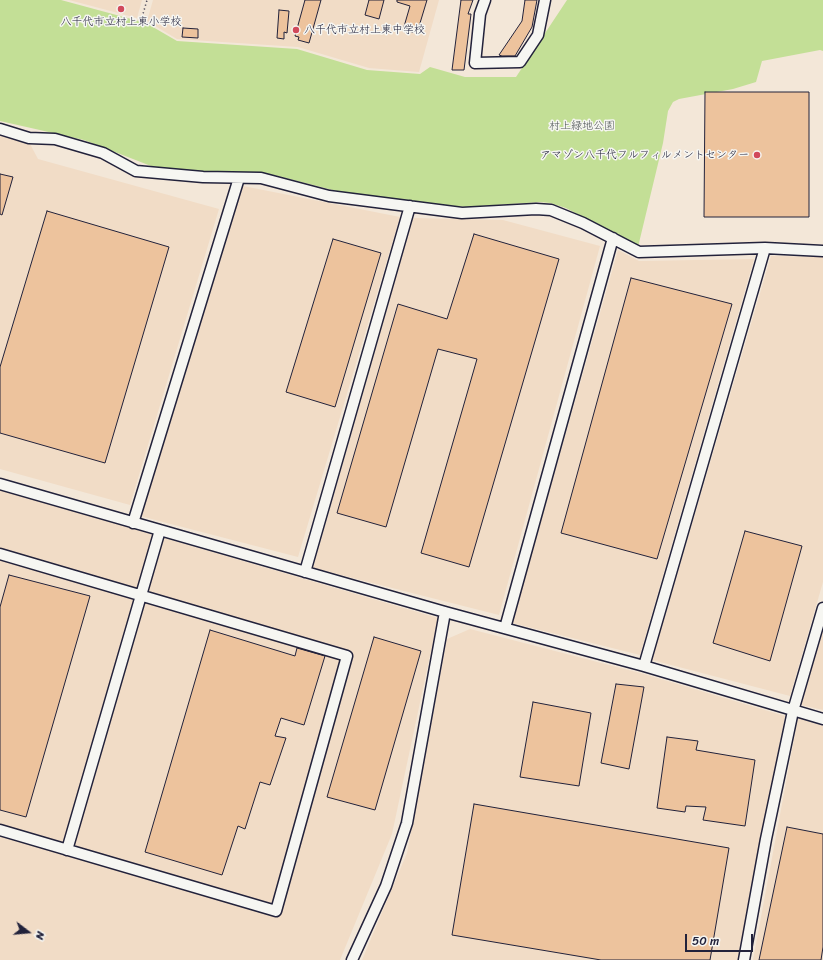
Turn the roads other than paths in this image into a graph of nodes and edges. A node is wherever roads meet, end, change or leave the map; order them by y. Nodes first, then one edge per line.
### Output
1 (485, 0) edge
2 (545, 0) edge
3 (0, 129) edge
4 (239, 178) junction
5 (410, 206) junction
6 (613, 238) junction
7 (765, 248) junction
8 (823, 251) edge
9 (0, 484) edge
10 (133, 523) junction
11 (160, 530) junction
12 (0, 554) edge
13 (305, 572) junction
14 (141, 595) junction
15 (823, 608) edge
16 (445, 612) junction
17 (505, 628) junction
18 (644, 666) junction
19 (793, 711) junction
20 (823, 719) edge
21 (0, 830) edge
22 (67, 850) junction
23 (352, 960) edge
24 (744, 960) edge

1 - 2 street
3 - 4 street
4 - 5 street
4 - 10 street
5 - 6 street
5 - 13 street
6 - 7 street
6 - 17 street
7 - 8 street
7 - 18 street
9 - 10 street
10 - 11 street
11 - 13 street
11 - 14 street
12 - 14 street
13 - 16 street
14 - 22 street
14 - 22 street
15 - 19 street
16 - 17 street
16 - 23 street
17 - 18 street
18 - 19 street
19 - 20 street
19 - 24 street
21 - 22 street

